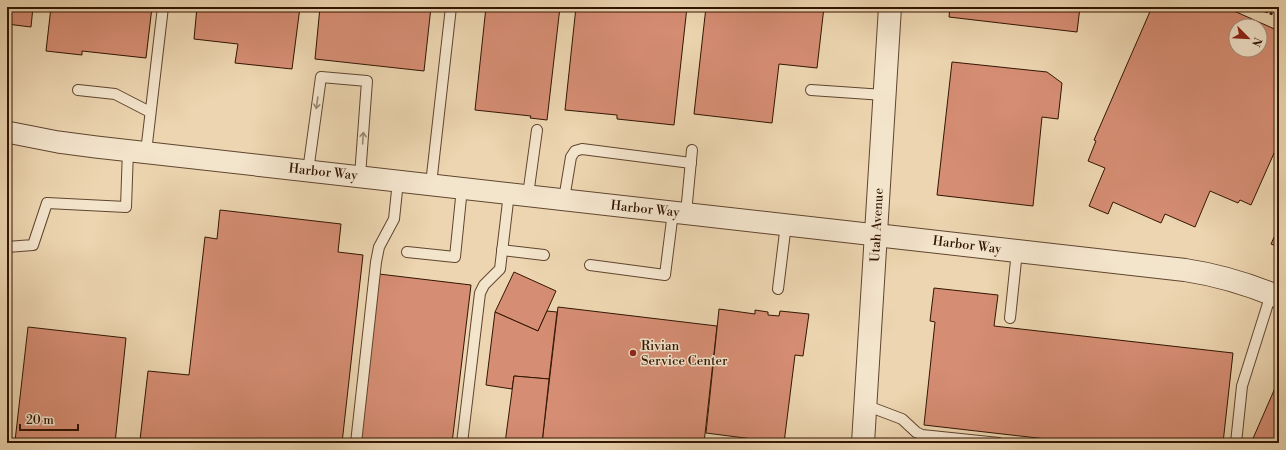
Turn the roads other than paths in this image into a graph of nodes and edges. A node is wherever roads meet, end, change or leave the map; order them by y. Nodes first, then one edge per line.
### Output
1 (164, 7) edge
2 (451, 7) edge
3 (890, 7) edge
4 (78, 90) dead end
5 (811, 90) dead end
6 (884, 95) junction
7 (150, 112) junction
8 (536, 130) dead end
9 (7, 132) edge
10 (692, 150) dead end
11 (137, 151) junction
12 (691, 163) junction
13 (308, 171) junction
14 (360, 176) junction
15 (398, 181) junction
16 (431, 184) junction
17 (462, 188) junction
18 (518, 194) junction
19 (564, 199) junction
20 (680, 212) junction
21 (786, 224) junction
22 (876, 235) junction
23 (7, 247) edge
24 (502, 250) junction
25 (1017, 251) junction
26 (406, 252) dead end
27 (544, 255) dead end
28 (590, 265) dead end
29 (778, 289) dead end
30 (1275, 296) edge
31 (1010, 318) dead end
32 (865, 405) junction
33 (356, 443) edge
34 (462, 443) edge
35 (863, 443) edge
36 (999, 443) edge
37 (1236, 443) edge

1 - 7 lane
2 - 16 lane
3 - 6 street, Utah Avenue
4 - 7 lane
5 - 6 lane
6 - 22 street, Utah Avenue
7 - 11 lane
8 - 18 lane
9 - 11 street, Harbor Way
10 - 12 lane
11 - 13 street, Harbor Way
11 - 23 lane
12 - 19 lane
12 - 20 lane
13 - 14 street, Harbor Way
14 -> 13 lane
14 - 15 street, Harbor Way
15 - 16 street, Harbor Way
15 - 33 lane
16 - 17 street, Harbor Way
17 - 18 street, Harbor Way
17 - 26 lane
18 - 19 street, Harbor Way
18 - 24 lane
19 - 20 street, Harbor Way
20 - 21 street, Harbor Way
20 - 28 lane
21 - 22 street, Harbor Way
21 - 29 lane
22 - 25 street, Harbor Way
22 - 32 street, Utah Avenue
24 - 27 lane
24 - 34 lane
25 - 30 street, Harbor Way
25 - 31 lane
30 - 37 lane
32 - 35 street, Utah Avenue
32 - 36 lane

